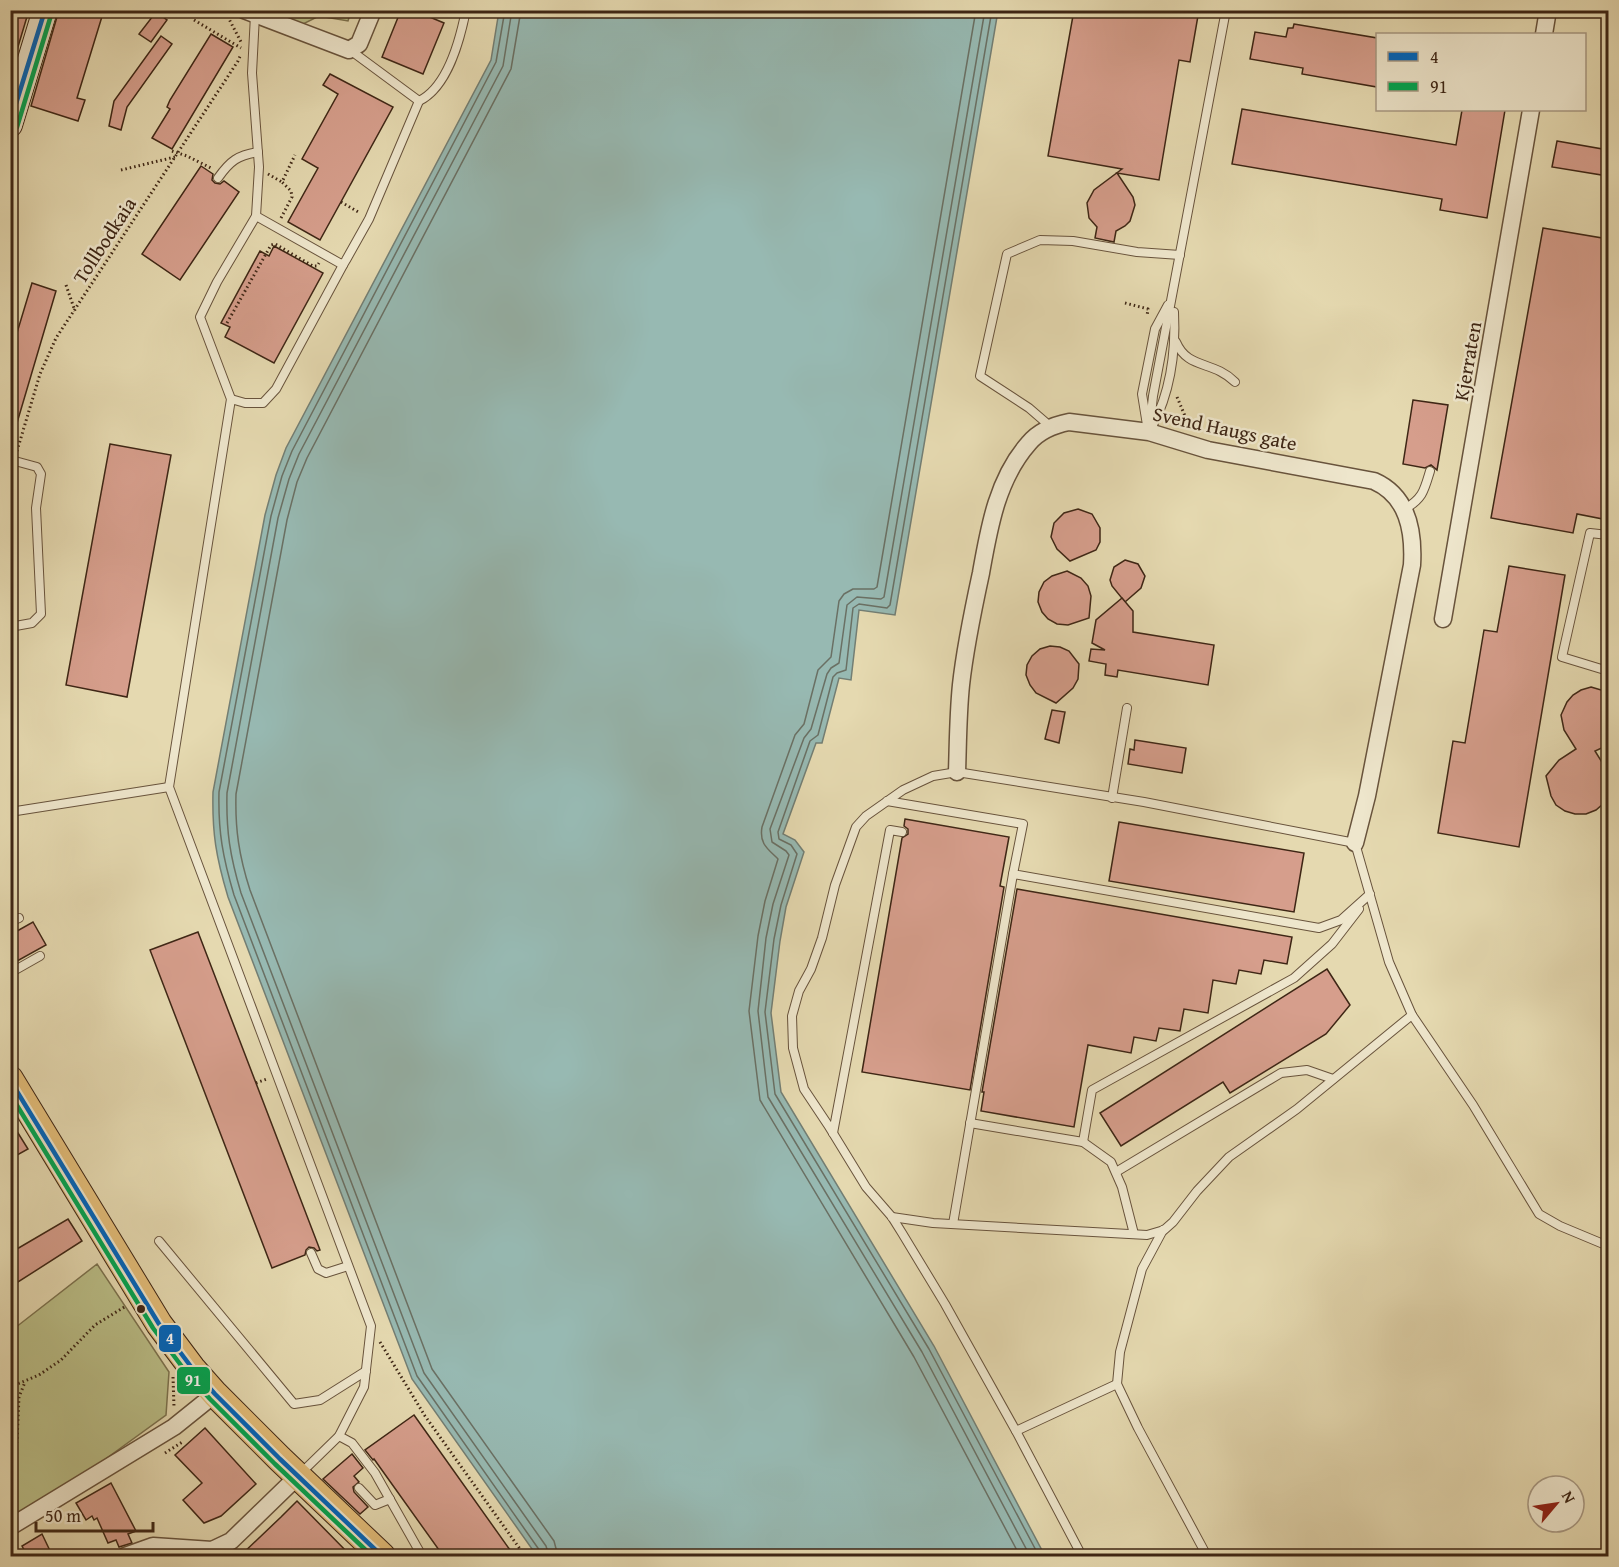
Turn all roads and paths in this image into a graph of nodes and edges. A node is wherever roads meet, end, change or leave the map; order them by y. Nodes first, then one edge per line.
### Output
1 (45, 10) edge
2 (230, 10) edge
3 (373, 10) edge
4 (466, 10) edge
5 (1226, 10) edge
6 (1548, 10) edge
7 (249, 13) edge
8 (194, 20) dead end
9 (1544, 33) edge
10 (243, 49) junction
11 (349, 50) junction
12 (419, 101) junction
13 (1531, 111) edge
14 (11, 119) edge
15 (172, 151) dead end
16 (258, 152) junction
17 (177, 155) junction
18 (295, 155) dead end
19 (225, 168) junction
20 (121, 170) dead end
21 (218, 178) dead end
22 (341, 202) dead end
23 (256, 216) junction
24 (369, 219) junction
25 (276, 227) junction
26 (324, 254) junction
27 (1180, 255) junction
28 (344, 265) junction
29 (66, 285) dead end
30 (1173, 296) junction
31 (75, 310) junction
32 (227, 323) dead end
33 (1167, 329) junction
34 (1176, 342) junction
35 (1235, 382) dead end
36 (231, 399) junction
37 (1051, 427) junction
38 (1149, 432) junction
39 (15, 461) junction
40 (1430, 471) dead end
41 (10, 500) edge
42 (1405, 509) junction
43 (1608, 536) edge
44 (1443, 619) dead end
45 (10, 627) edge
46 (1608, 671) edge
47 (1127, 708) dead end
48 (957, 772) junction
49 (169, 787) junction
50 (1112, 798) junction
51 (887, 801) junction
52 (10, 812) edge
53 (902, 832) dead end
54 (1355, 843) junction
55 (1013, 874) junction
56 (1370, 894) junction
57 (40, 956) dead end
58 (10, 973) edge
59 (1412, 1015) junction
60 (10, 1079) edge
61 (1333, 1079) junction
62 (970, 1124) junction
63 (833, 1132) junction
64 (1083, 1142) junction
65 (1116, 1172) junction
66 (892, 1217) junction
67 (953, 1224) junction
68 (1164, 1230) junction
69 (1134, 1234) junction
70 (159, 1241) dead end
71 (1608, 1246) edge
72 (311, 1253) dead end
73 (348, 1266) junction
74 (130, 1303) dead end
75 (371, 1326) junction
76 (172, 1367) dead end
77 (366, 1371) junction
78 (25, 1382) junction
79 (1117, 1384) junction
80 (10, 1387) edge
81 (214, 1394) junction
82 (174, 1414) dead end
83 (1016, 1431) junction
84 (339, 1436) junction
85 (10, 1474) edge
86 (297, 1476) junction
87 (359, 1488) dead end
88 (390, 1499) junction
89 (10, 1527) edge
90 (125, 1557) edge
91 (382, 1557) edge
92 (422, 1557) edge
93 (525, 1557) edge
94 (1082, 1557) edge
95 (1208, 1557) edge

1 - 14 main road
2 - 10 path
3 - 11 street
4 - 12 lane
5 - 27 lane
6 - 9 street
7 - 11 street
7 - 16 lane
8 - 10 path
10 - 17 path, Tollbodkaia
11 - 12 lane
12 - 24 lane
13 - 44 street, Kjerraten
15 - 17 path
16 - 19 lane
16 - 23 lane
17 - 19 path
17 - 20 path
17 - 31 path, Tollbodkaia
18 - 25 path
19 - 21 lane
22 - 24 path
23 - 25 lane
23 - 36 lane
24 - 28 lane
25 - 26 lane
26 - 28 lane
26 - 32 path
27 - 30 lane
27 - 37 lane
28 - 36 lane
29 - 31 path
30 - 33 lane
30 - 34 lane
30 - 38 lane
31 - 39 path, Tollbodkaia
33 - 34 lane
33 - 38 lane
34 - 35 lane
34 - 38 lane
36 - 49 lane
37 - 38 street, Svend Haugs gate
37 - 48 street
38 - 42 street, Svend Haugs gate
39 - 41 path, Tollbodkaia
39 - 45 lane
40 - 42 lane
42 - 54 street, Svend Haugs gate
43 - 46 lane
47 - 50 lane
48 - 50 lane
48 - 51 lane
49 - 52 lane
49 - 73 lane
50 - 54 lane
51 - 55 lane
51 - 63 lane
53 - 63 lane
54 - 56 lane
55 - 56 lane
55 - 62 lane
56 - 59 lane
56 - 64 lane
57 - 58 lane
59 - 61 lane
59 - 71 lane
60 - 81 main road
61 - 65 lane
61 - 68 lane
62 - 64 lane
62 - 67 lane
63 - 66 lane
64 - 65 lane
65 - 69 lane
66 - 67 lane
66 - 83 lane
67 - 69 lane
68 - 69 lane
68 - 79 lane
70 - 77 lane
72 - 73 lane
73 - 75 lane
74 - 78 path
75 - 77 lane
75 - 93 path
76 - 82 path
77 - 84 lane
78 - 80 path
78 - 85 path
79 - 83 lane
79 - 95 lane
81 - 86 main road
81 - 89 street
83 - 94 lane
84 - 86 lane
84 - 88 lane
86 - 90 street
86 - 91 main road
87 - 88 lane
88 - 92 lane

